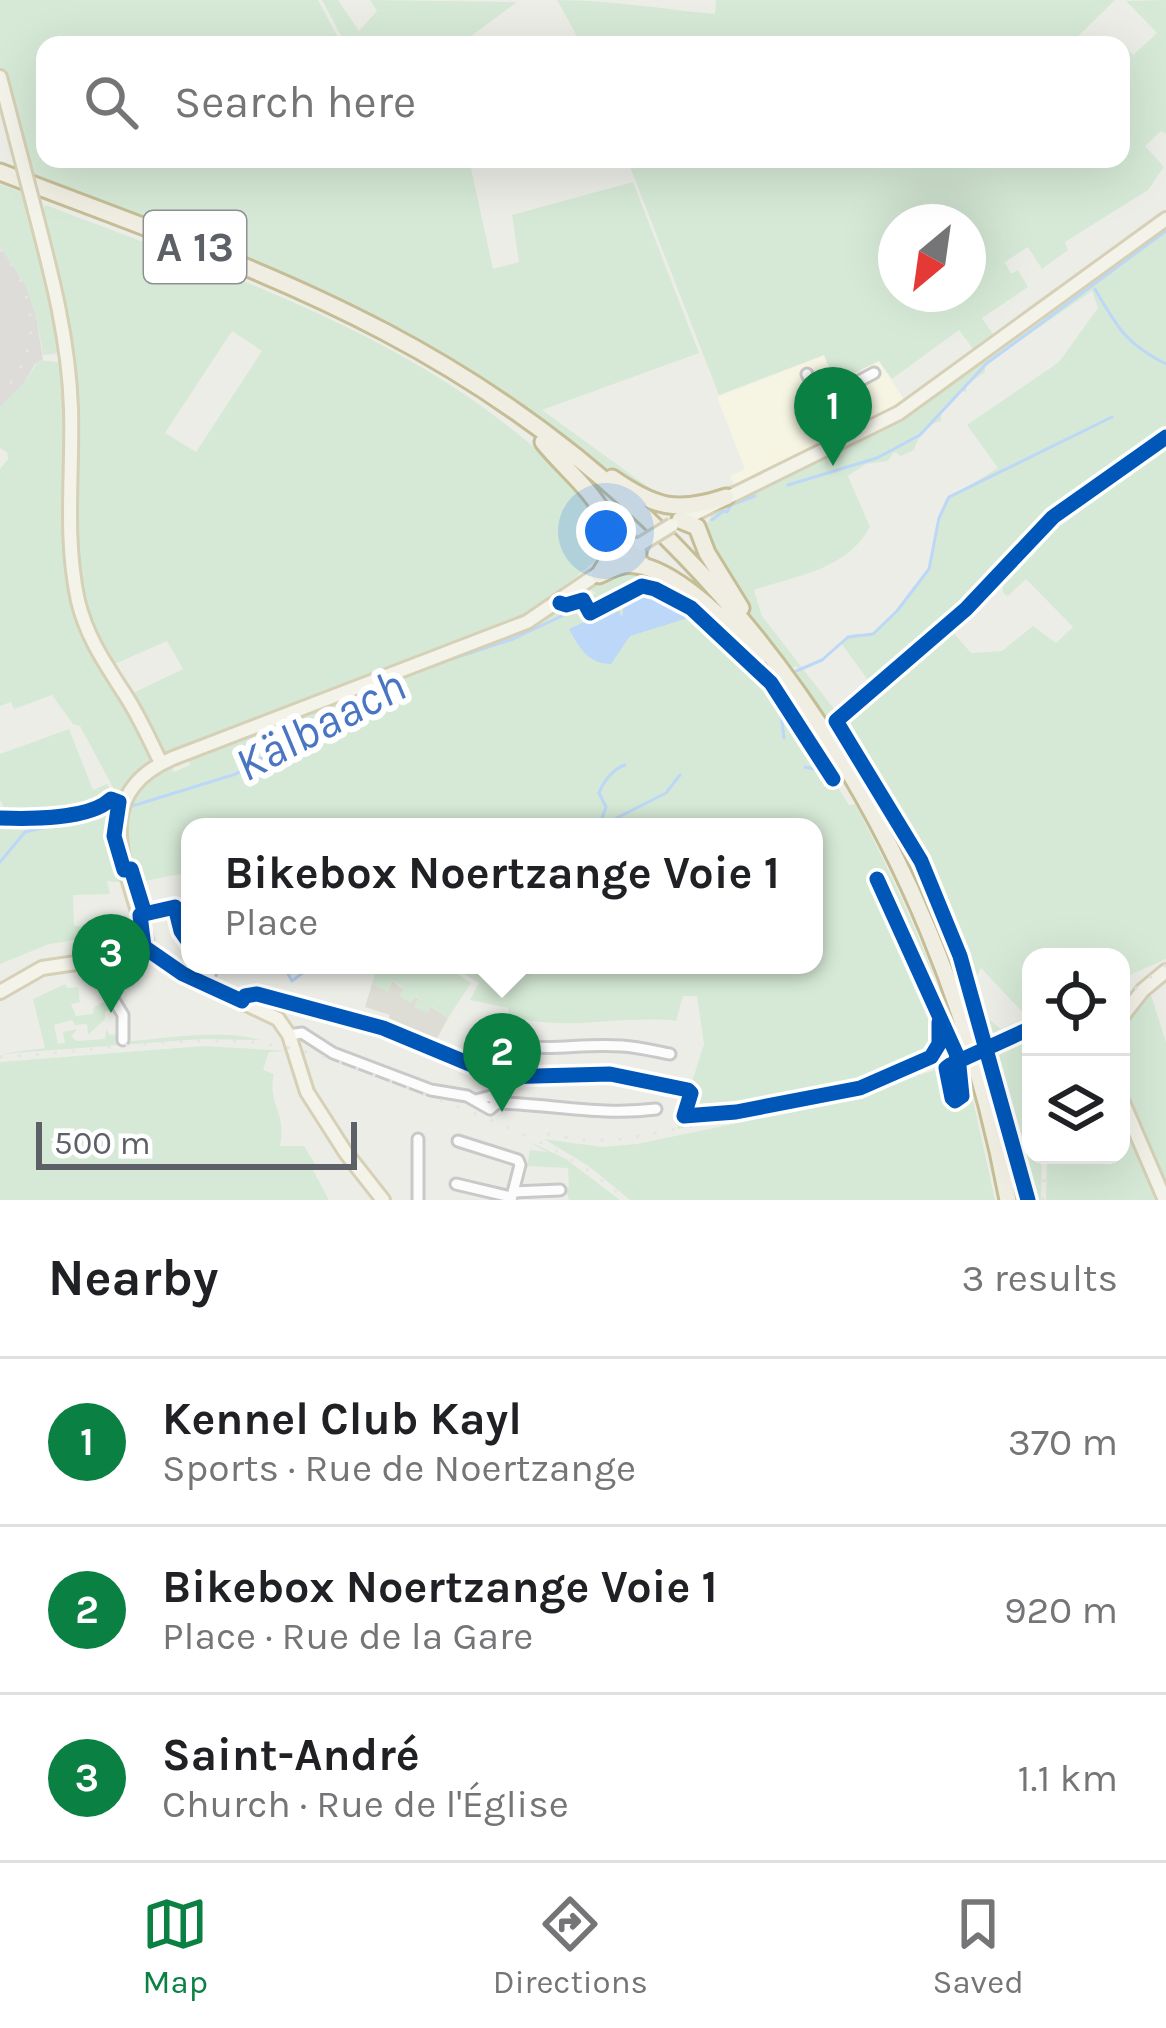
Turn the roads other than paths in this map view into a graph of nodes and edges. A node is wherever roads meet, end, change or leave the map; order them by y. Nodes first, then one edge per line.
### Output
1 (0, 77) edge
2 (0, 176) edge
3 (1166, 219) edge
4 (874, 373) dead end
5 (807, 374) dead end
6 (820, 403) junction
7 (547, 440) junction
8 (839, 444) junction
9 (725, 497) junction
10 (675, 519) junction
11 (701, 534) junction
12 (615, 540) junction
13 (640, 545) junction
14 (644, 566) junction
15 (599, 574) junction
16 (770, 660) junction
17 (160, 763) junction
18 (181, 906) edge
19 (175, 907) junction
20 (140, 915) junction
21 (181, 928) edge
22 (145, 947) junction
23 (99, 959) junction
24 (1166, 971) edge
25 (181, 972) edge
26 (184, 974) edge
27 (211, 974) edge
28 (206, 985) junction
29 (0, 992) edge
30 (242, 1000) junction
31 (1130, 1007) edge
32 (289, 1035) junction
33 (123, 1040) dead end
34 (502, 1042) dead end
35 (519, 1049) junction
36 (670, 1054) dead end
37 (656, 1109) dead end
38 (1130, 1119) edge
39 (418, 1139) dead end
40 (458, 1141) dead end
41 (455, 1184) dead end
42 (560, 1190) dead end
43 (512, 1196) edge
44 (383, 1200) edge
45 (418, 1200) edge
46 (1004, 1200) edge
47 (1165, 1200) edge

1 - 17 main road, bridge
2 - 7 highway, A 13
3 - 8 main road
4 - 6 street
5 - 6 street
6 - 8 street
7 - 10 highway, A 13
7 - 12 highway, A 13
7 - 16 highway, A 13
8 - 9 main road
9 - 10 highway
9 - 11 highway
10 - 11 highway, A 13
10 - 13 main road, bridge
11 - 16 highway, A 13
12 - 13 highway
12 - 15 highway
13 - 14 highway
13 - 15 main road
14 - 15 highway
14 - 16 highway, A 13
15 - 17 main road
16 - 46 highway, A 13
17 - 20 main road
18 - 19 street
19 - 20 street
19 - 21 street
20 - 22 main road
22 - 23 main road
22 - 25 main road
23 - 29 main road
23 - 33 street
24 - 31 main road
26 - 28 main road
27 - 28 street
28 - 30 main road
30 - 32 main road
30 - 35 street
32 - 37 street
32 - 44 main road
34 - 35 street
35 - 36 street
38 - 47 main road
39 - 45 street
40 - 43 street
41 - 43 street
42 - 43 street

